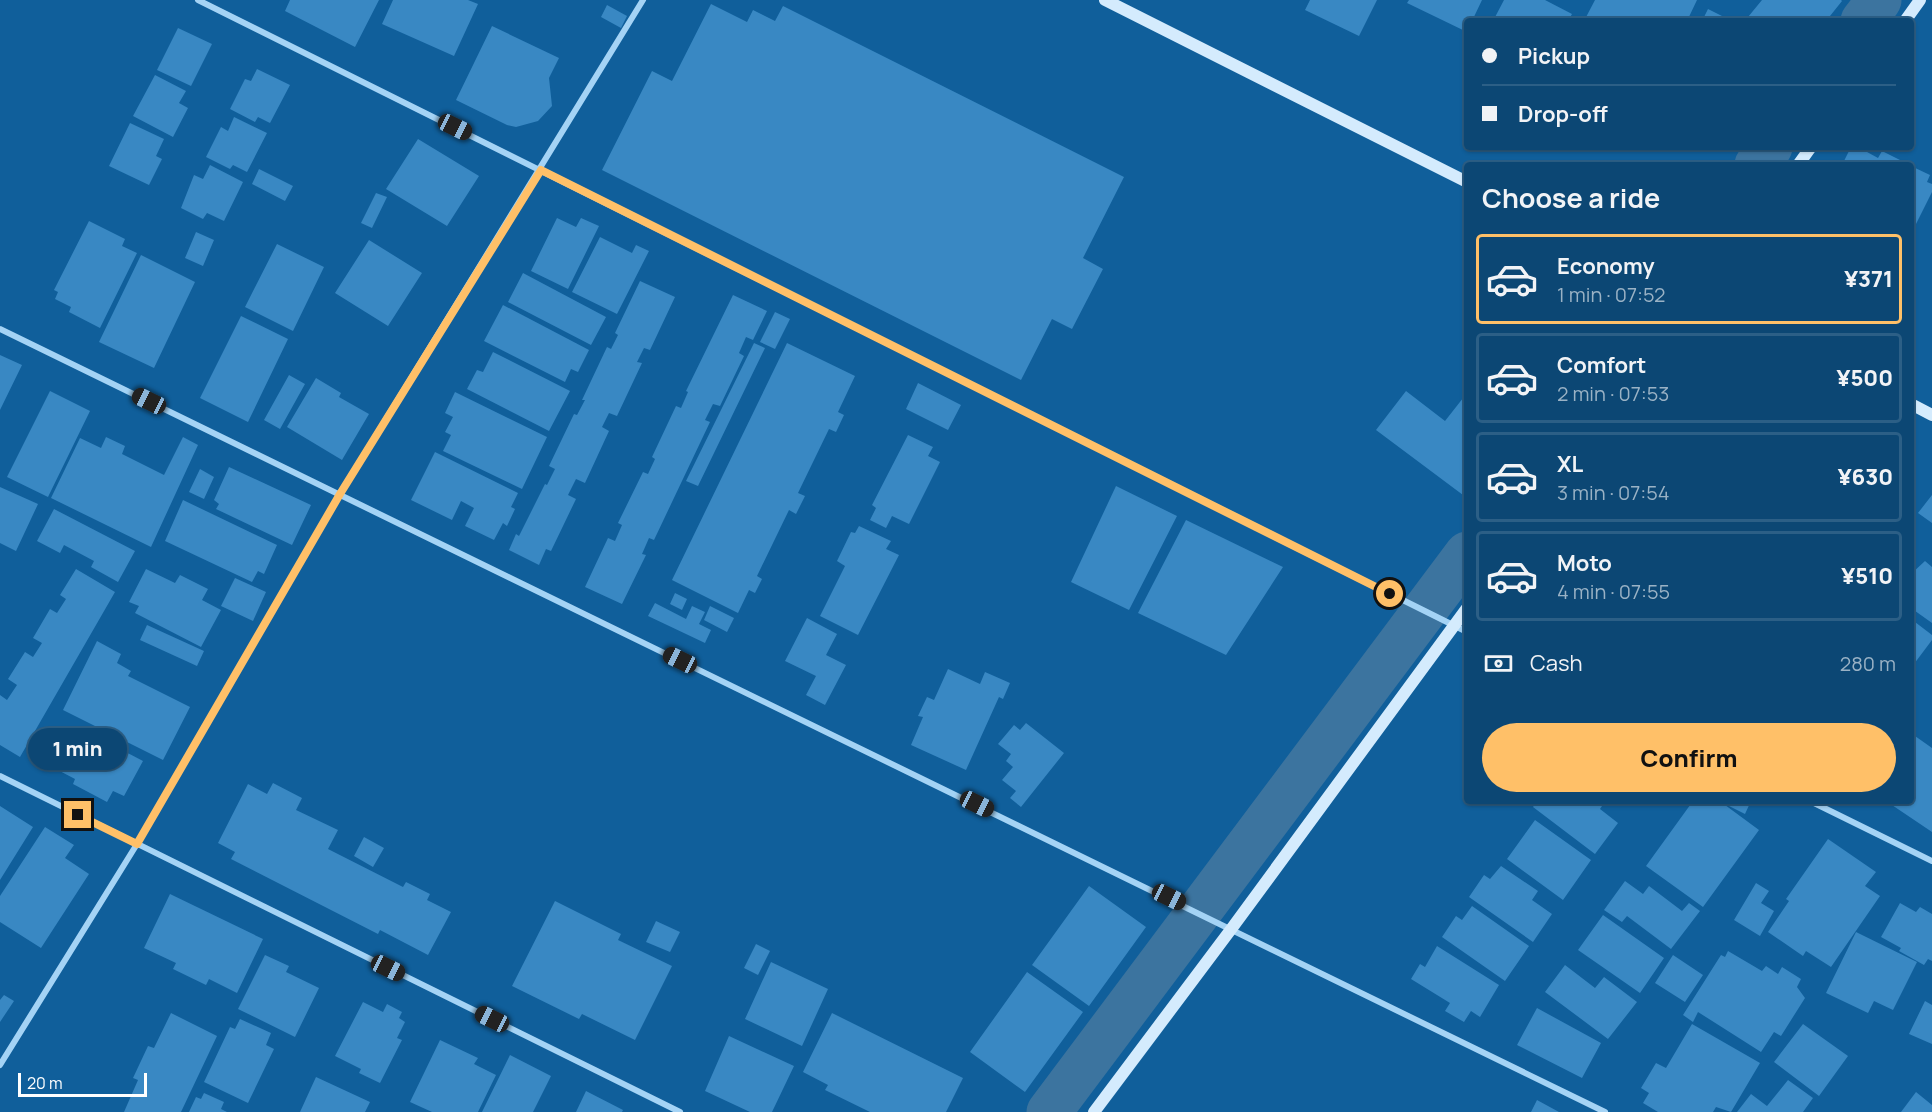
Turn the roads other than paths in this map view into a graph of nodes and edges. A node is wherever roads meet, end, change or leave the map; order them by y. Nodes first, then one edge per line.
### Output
1 (198, 0) edge
2 (643, 0) edge
3 (1105, 0) edge
4 (1920, 0) edge
5 (1907, 18) edge
6 (541, 170) junction
7 (1464, 180) edge
8 (0, 328) edge
9 (1914, 406) edge
10 (1932, 415) edge
11 (340, 494) junction
12 (1464, 612) edge
13 (1454, 626) junction
14 (1464, 631) edge
15 (0, 776) edge
16 (1815, 804) edge
17 (137, 844) junction
18 (1932, 861) edge
19 (1232, 928) junction
20 (0, 1065) edge
21 (680, 1112) edge
22 (1094, 1112) edge
23 (1605, 1112) edge

1 - 6 street
2 - 6 street
3 - 7 street
4 - 5 street
6 - 11 street
6 - 13 street
8 - 11 street
9 - 10 street
11 - 17 street
11 - 19 street
12 - 13 street
13 - 14 street
13 - 19 street
15 - 17 street
16 - 18 street
17 - 20 street
17 - 21 street
19 - 22 street
19 - 23 street

